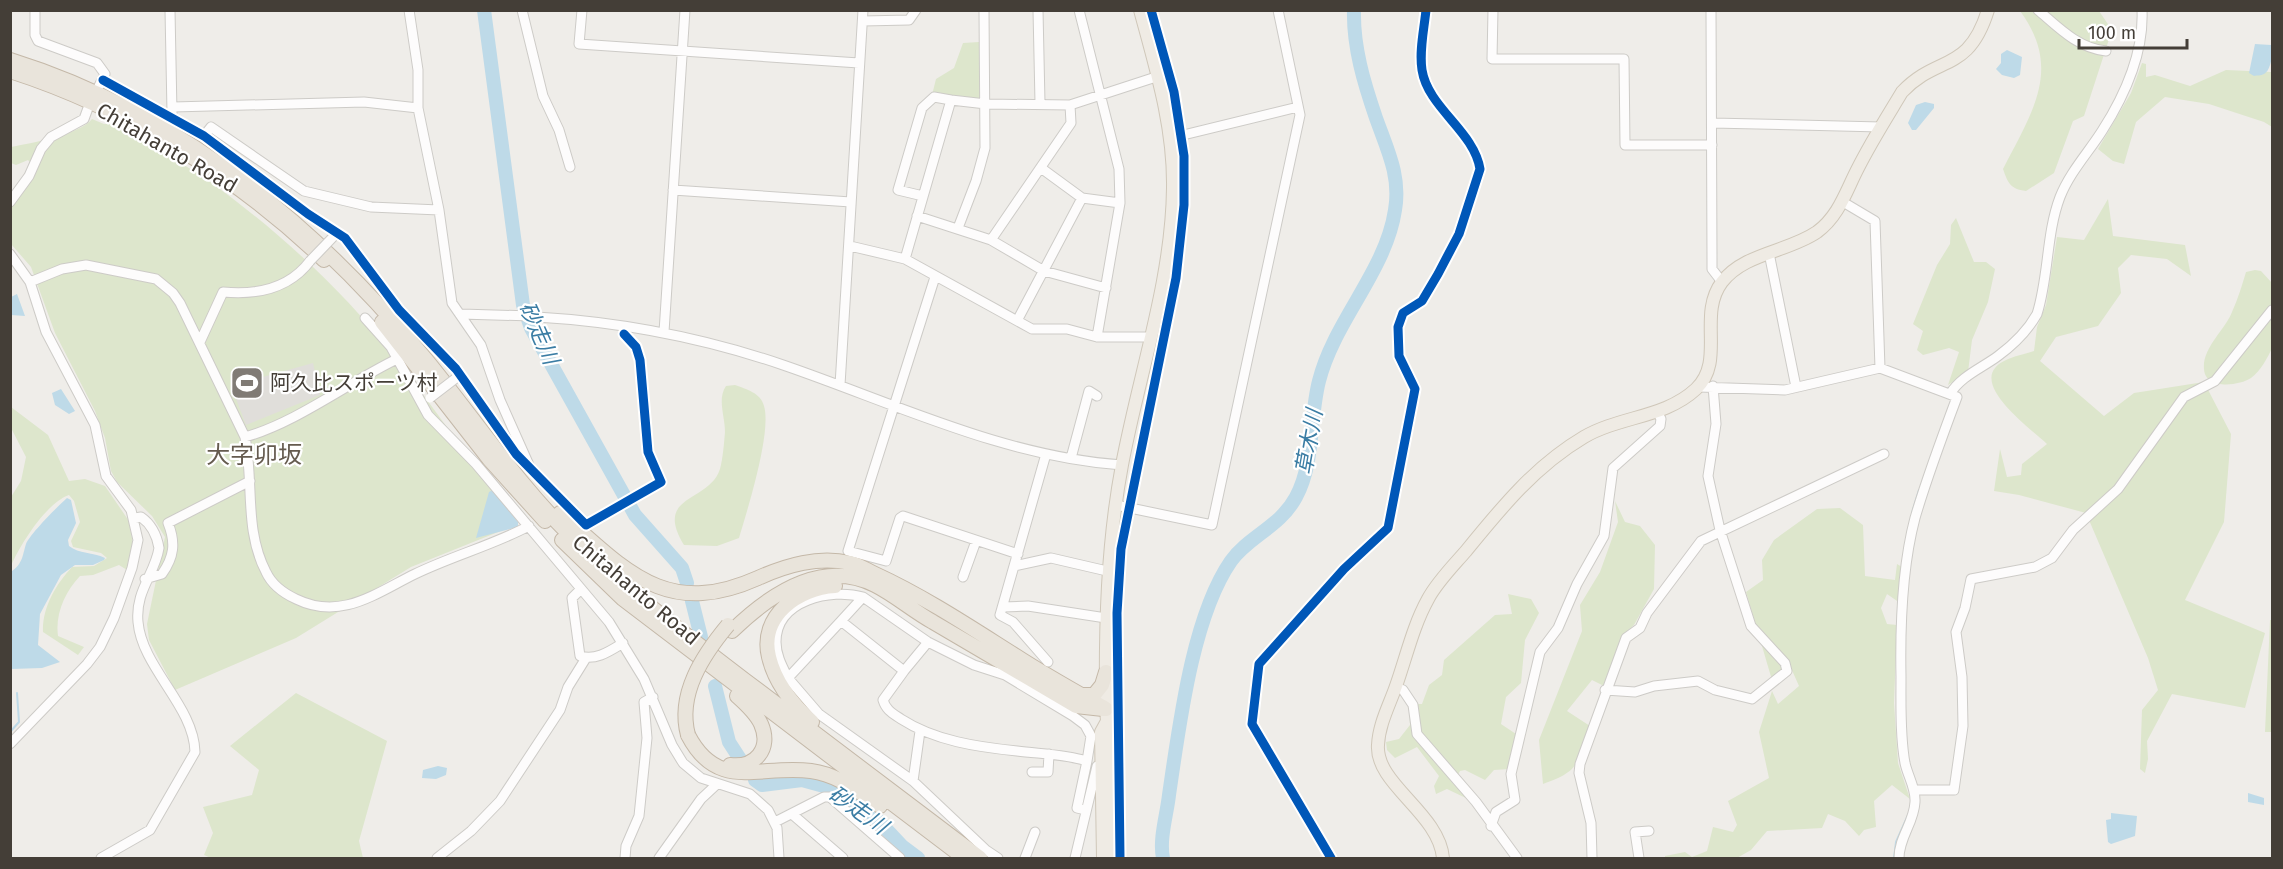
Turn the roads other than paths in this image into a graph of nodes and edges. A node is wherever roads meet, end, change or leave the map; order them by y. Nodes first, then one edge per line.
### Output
1 (35, 10) edge
2 (170, 10) edge
3 (409, 10) edge
4 (522, 10) edge
5 (582, 10) edge
6 (685, 10) edge
7 (863, 10) edge
8 (916, 10) edge
9 (984, 10) edge
10 (1038, 10) edge
11 (1079, 10) edge
12 (1140, 10) edge
13 (1278, 10) edge
14 (1426, 10) edge
15 (1492, 10) edge
16 (1711, 10) edge
17 (1988, 10) edge
18 (2038, 10) edge
19 (2142, 10) edge
20 (863, 21) junction
21 (682, 51) junction
22 (2106, 51) dead end
23 (10, 60) edge
24 (859, 63) junction
25 (10, 71) edge
26 (1159, 76) junction
27 (1102, 97) junction
28 (951, 100) junction
29 (1040, 103) junction
30 (986, 104) junction
31 (1070, 105) junction
32 (1299, 107) junction
33 (88, 108) dead end
34 (418, 108) junction
35 (172, 111) junction
36 (1712, 123) junction
37 (1881, 127) junction
38 (204, 136) junction
39 (1171, 138) junction
40 (1712, 145) junction
41 (570, 167) dead end
42 (1041, 168) junction
43 (673, 190) junction
44 (923, 196) junction
45 (1082, 198) junction
46 (10, 202) edge
47 (851, 202) junction
48 (1843, 202) junction
49 (1120, 203) junction
50 (439, 210) junction
51 (917, 216) junction
52 (958, 228) junction
53 (335, 234) junction
54 (991, 240) junction
55 (850, 246) junction
56 (1769, 253) junction
57 (10, 254) edge
58 (905, 259) junction
59 (1044, 271) junction
60 (935, 277) junction
61 (30, 282) junction
62 (1722, 282) junction
63 (1106, 288) junction
64 (2272, 310) edge
65 (461, 314) junction
66 (365, 318) dead end
67 (1018, 319) junction
68 (664, 332) junction
69 (624, 334) dead end
70 (1097, 338) junction
71 (1150, 338) junction
72 (200, 342) junction
73 (397, 359) junction
74 (1880, 368) junction
75 (460, 375) junction
76 (840, 385) junction
77 (1713, 386) junction
78 (1699, 387) junction
79 (1796, 387) junction
80 (1953, 395) junction
81 (1097, 396) dead end
82 (421, 404) junction
83 (894, 404) junction
84 (1657, 411) junction
85 (245, 437) junction
86 (496, 448) junction
87 (1046, 454) junction
88 (1884, 454) dead end
89 (1071, 458) junction
90 (1122, 465) junction
91 (531, 471) junction
92 (250, 481) junction
93 (1116, 505) junction
94 (135, 518) junction
95 (529, 526) junction
96 (1720, 530) junction
97 (976, 541) junction
98 (1018, 554) junction
99 (1014, 566) junction
100 (1107, 571) junction
101 (874, 573) junction
102 (963, 577) dead end
103 (145, 579) junction
104 (580, 590) junction
105 (887, 592) junction
106 (863, 597) junction
107 (623, 599) junction
108 (1003, 607) junction
109 (1106, 618) junction
110 (841, 621) junction
111 (730, 628) junction
112 (928, 642) junction
113 (623, 643) junction
114 (586, 658) junction
115 (1048, 662) dead end
116 (904, 671) junction
117 (1106, 672) junction
118 (788, 678) junction
119 (1396, 687) junction
120 (1605, 690) junction
121 (1080, 695) junction
122 (653, 697) junction
123 (1106, 715) junction
124 (920, 731) junction
125 (691, 733) junction
126 (10, 744) edge
127 (1049, 754) junction
128 (1087, 761) junction
129 (1097, 766) dead end
130 (1032, 772) dead end
131 (913, 781) junction
132 (716, 785) junction
133 (1915, 790) junction
134 (1086, 810) junction
135 (920, 813) junction
136 (792, 814) junction
137 (775, 822) junction
138 (1491, 826) junction
139 (1649, 831) dead end
140 (1035, 832) dead end
141 (961, 856) edge
142 (101, 858) edge
143 (437, 858) edge
144 (625, 858) edge
145 (659, 858) edge
146 (780, 858) edge
147 (843, 858) edge
148 (900, 858) edge
149 (980, 858) edge
150 (998, 858) edge
151 (1026, 858) edge
152 (1075, 858) edge
153 (1103, 858) edge
154 (1114, 858) edge
155 (1331, 858) edge
156 (1443, 858) edge
157 (1517, 858) edge
158 (1592, 858) edge
159 (1639, 858) edge
160 (1894, 858) edge

1 - 35 street
2 - 35 street
3 - 34 street
4 - 41 street
5 - 21 street
6 - 21 street
7 - 20 street
8 - 20 street
9 - 30 street
10 - 29 street
11 - 27 street
12 - 26 main road
13 - 32 street
14 - 155 street
15 - 40 street
16 - 36 street
17 - 37 main road
18 - 22 street
19 - 80 street
20 - 24 street
21 - 24 street
21 - 43 street
23 - 86 highway, Chitahanto Road
24 - 47 street
25 - 107 highway, Chitahanto Road
26 - 27 street
26 - 39 main road
27 - 31 street
27 - 49 street
28 - 30 street
28 - 44 street
28 - 44 street
29 - 30 street
29 - 31 street
30 - 52 street
31 - 42 street
32 - 39 street
32 - 93 street
33 - 46 street
34 - 35 street
34 - 50 street
35 - 38 street
36 - 37 street
36 - 40 street
37 - 48 main road
38 - 50 street
38 - 53 street
39 - 71 main road
40 - 62 street
42 - 45 street
42 - 54 street
43 - 47 street
43 - 68 street
44 - 51 street
45 - 49 street
45 - 59 street
47 - 55 street
48 - 56 main road
48 - 74 street
49 - 63 street
50 - 65 street
51 - 52 street
51 - 58 street
52 - 54 street
53 - 72 street, bridge
53 - 75 street
54 - 59 street
55 - 58 street
55 - 76 street
56 - 62 main road
56 - 79 street
57 - 61 street
58 - 60 street
59 - 63 street
59 - 67 street
60 - 67 street
60 - 83 street
61 - 72 street
61 - 94 street
62 - 78 main road
63 - 70 street
64 - 133 street
65 - 68 street
65 - 91 street
66 - 73 street
67 - 70 street
68 - 76 street
69 - 91 street
70 - 71 street
71 - 90 main road
72 - 85 street
73 - 82 street
73 - 85 street
74 - 79 street
74 - 80 street
75 - 82 street, bridge
75 - 91 street
76 - 83 street
77 - 78 street
77 - 79 street
77 - 96 street
78 - 84 main road
80 - 133 street
81 - 89 street
82 - 95 street
83 - 87 street
83 - 97 street
84 - 119 main road
84 - 138 street
85 - 92 street
86 - 101 highway
86 - 135 highway, Chitahanto Road
87 - 89 street
87 - 98 street
88 - 96 street
89 - 90 street
90 - 93 main road
92 - 95 street
92 - 103 street
93 - 100 main road
94 - 103 street
94 - 126 street
95 - 104 street
96 - 120 street
96 - 120 street
97 - 98 street
97 - 102 street
98 - 99 street
99 - 100 street
99 - 108 street
100 - 109 main road
101 - 111 highway
101 - 121 highway
103 - 142 street
104 - 113 street
104 - 114 street
105 - 111 highway
105 - 123 highway
105 - 135 highway
106 - 110 street
106 - 112 street
106 - 118 street
107 - 125 highway
107 - 141 highway, Chitahanto Road
108 - 109 street
108 - 115 street
109 - 117 main road
110 - 116 street
110 - 118 street
111 - 125 highway, bridge
112 - 116 street
112 - 128 street
113 - 114 street
113 - 122 street
114 - 143 street
116 - 124 street
117 - 121 highway
117 - 123 main road
118 - 131 street
119 - 138 street
119 - 156 main road
120 - 158 street
121 - 123 highway
122 - 132 street
122 - 144 street
123 - 153 main road
123 - 154 main road
124 - 127 street
124 - 131 street
125 - 141 highway
127 - 128 street
127 - 130 street
128 - 134 street
129 - 134 street
131 - 150 street
132 - 137 street
132 - 145 street
133 - 160 street
134 - 152 street
135 - 149 highway, Chitahanto Road
136 - 137 street
136 - 147 street
136 - 148 street
137 - 146 street
138 - 157 street
139 - 159 street
140 - 151 street

